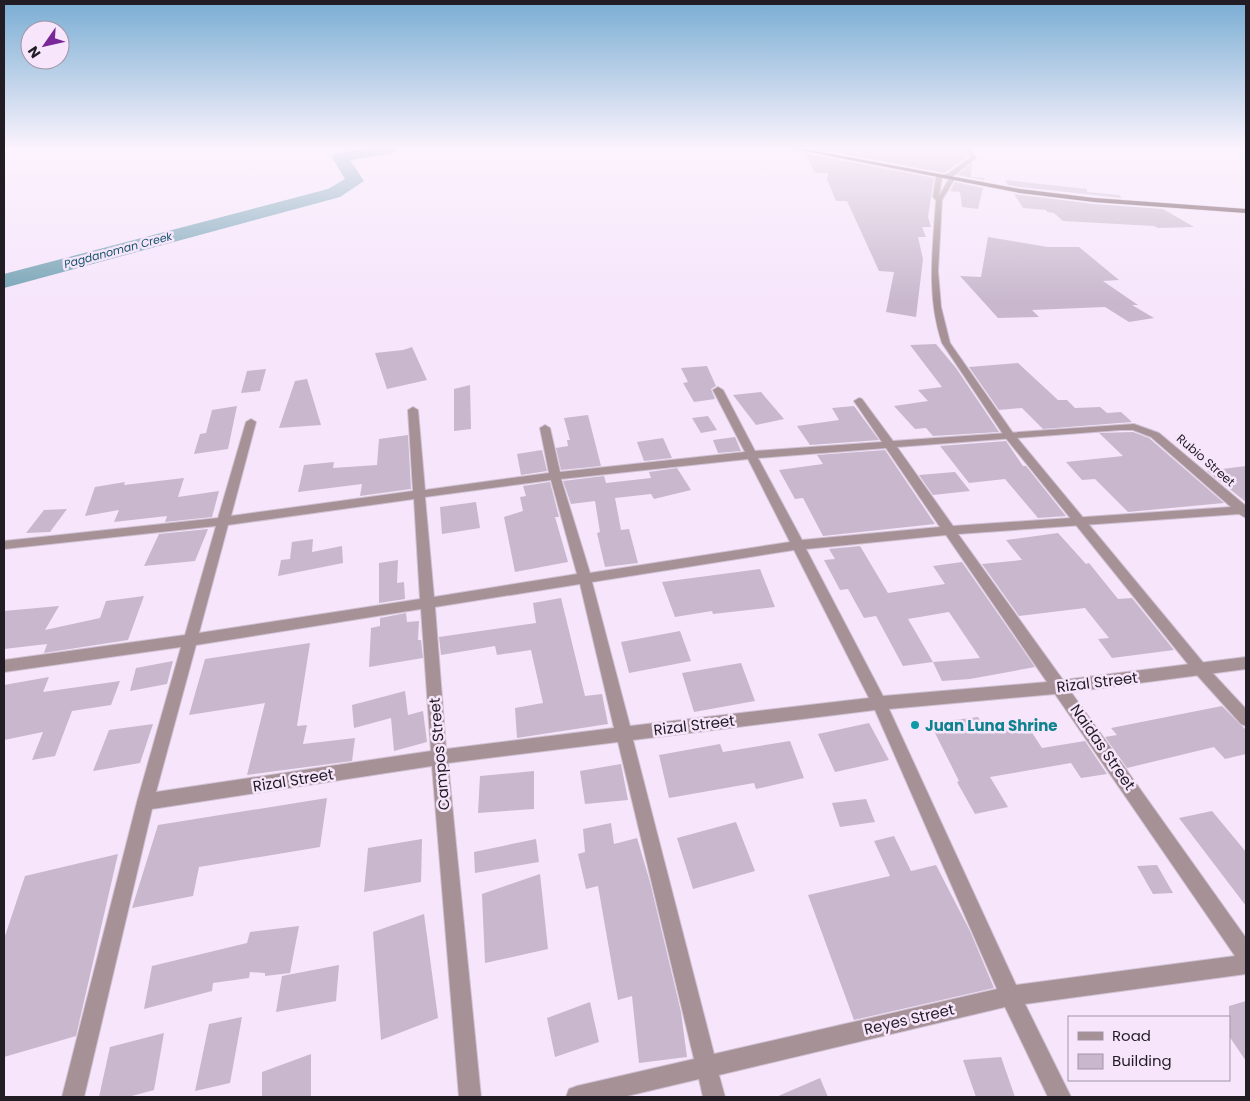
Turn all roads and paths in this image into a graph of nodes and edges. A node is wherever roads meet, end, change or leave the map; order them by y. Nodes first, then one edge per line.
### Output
1 (939, 199) edge
2 (1103, 199) edge
3 (1246, 211) edge
4 (718, 390) dead end
5 (859, 401) dead end
6 (413, 410) dead end
7 (251, 422) dead end
8 (546, 428) dead end
9 (1009, 435) junction
10 (890, 443) junction
11 (752, 455) junction
12 (555, 476) junction
13 (418, 496) junction
14 (1245, 511) edge
15 (225, 521) junction
16 (1080, 521) junction
17 (950, 530) junction
18 (4, 545) edge
19 (797, 545) junction
20 (585, 578) junction
21 (426, 601) junction
22 (190, 640) junction
23 (1246, 663) edge
24 (4, 666) edge
25 (1202, 670) junction
26 (1061, 687) junction
27 (878, 703) junction
28 (1246, 719) edge
29 (622, 734) junction
30 (438, 757) junction
31 (144, 802) junction
32 (1246, 954) edge
33 (1246, 964) edge
34 (1010, 996) junction
35 (707, 1066) junction
36 (73, 1097) edge
37 (470, 1097) edge
38 (576, 1097) edge
39 (714, 1097) edge
40 (1060, 1097) edge

1 - 9 street
2 - 3 highway
4 - 11 street
5 - 10 street, Naidas Street
6 - 13 street, Campos Street
7 - 15 street
8 - 12 street
9 - 10 street
9 - 14 street, Rubio Street
9 - 16 street
10 - 11 street
10 - 17 street, Naidas Street
11 - 12 street
11 - 19 street
12 - 13 street
12 - 20 street
13 - 15 street
13 - 21 street, Campos Street
14 - 16 street
15 - 18 street
15 - 22 street
16 - 17 street
16 - 25 street
17 - 19 street
17 - 26 street, Naidas Street
19 - 20 street
19 - 27 street
20 - 21 street
20 - 29 street
21 - 22 street
21 - 30 street, Campos Street
22 - 24 street
22 - 31 street
23 - 25 street, Rizal Street
25 - 26 street, Rizal Street
25 - 28 street
26 - 27 street, Rizal Street
26 - 32 street, Naidas Street
27 - 29 street, Rizal Street
27 - 34 street
29 - 30 street, Rizal Street
29 - 35 street
30 - 31 street, Rizal Street
30 - 37 street, Campos Street
31 - 36 street
33 - 34 street, Reyes Street
34 - 35 street, Reyes Street
34 - 40 street
35 - 38 street, Reyes Street
35 - 39 street

